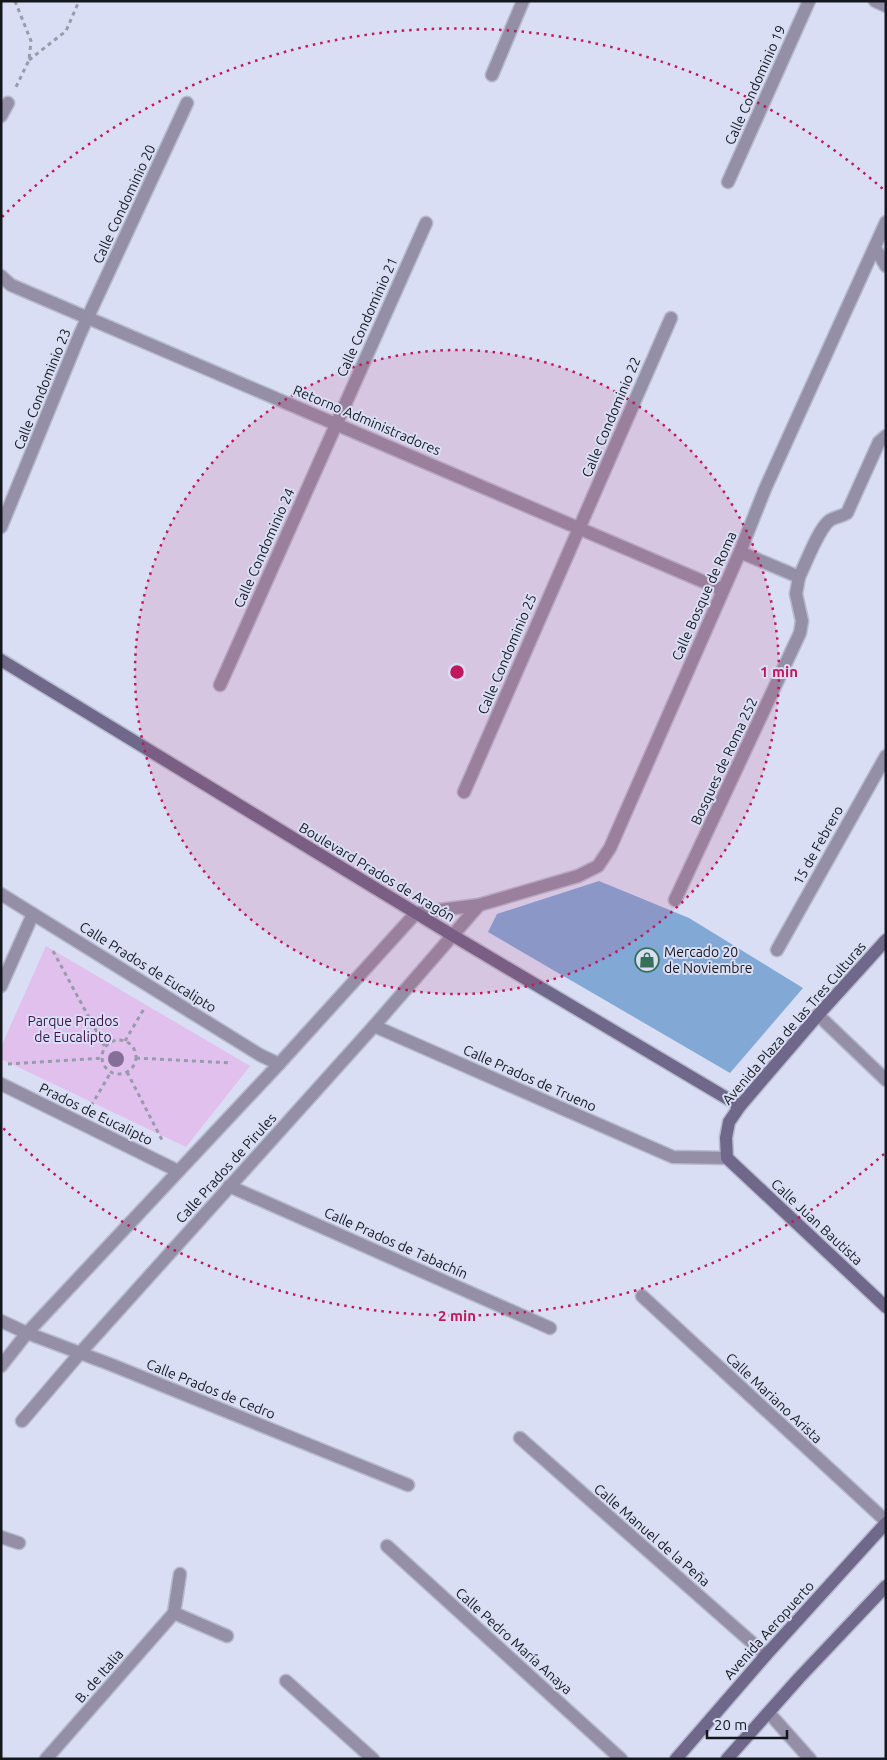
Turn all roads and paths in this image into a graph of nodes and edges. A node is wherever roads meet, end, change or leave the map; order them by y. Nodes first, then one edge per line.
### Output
1 (15, 1) edge
2 (79, 1) edge
3 (523, 1) edge
4 (809, 1) edge
5 (875, 1) edge
6 (886, 6) edge
7 (28, 60) junction
8 (492, 75) dead end
9 (8, 103) joint
10 (187, 103) dead end
11 (1, 116) edge
12 (728, 182) dead end
13 (886, 222) edge
14 (426, 223) dead end
15 (875, 248) junction
16 (886, 266) edge
17 (1, 276) edge
18 (87, 317) junction
19 (670, 318) dead end
20 (336, 423) junction
21 (886, 436) edge
22 (1, 528) edge
23 (580, 529) junction
24 (740, 552) junction
25 (799, 577) junction
26 (723, 590) junction
27 (1, 660) edge
28 (220, 685) dead end
29 (885, 758) edge
30 (464, 792) dead end
31 (1, 894) edge
32 (675, 900) dead end
33 (479, 905) junction
34 (416, 913) junction
35 (33, 914) junction
36 (452, 935) junction
37 (886, 940) edge
38 (51, 947) dead end
39 (777, 950) dead end
40 (1, 986) edge
41 (155, 989) junction
42 (818, 1015) junction
43 (374, 1026) junction
44 (125, 1041) junction
45 (105, 1047) junction
46 (102, 1058) junction
47 (136, 1058) junction
48 (238, 1063) dead end
49 (1, 1064) edge
50 (279, 1064) junction
51 (111, 1072) junction
52 (127, 1072) junction
53 (886, 1080) edge
54 (1, 1084) edge
55 (740, 1106) junction
56 (82, 1124) junction
57 (727, 1158) junction
58 (178, 1171) junction
59 (230, 1186) junction
60 (642, 1296) dead end
61 (886, 1308) edge
62 (1, 1321) edge
63 (550, 1328) dead end
64 (28, 1333) junction
65 (81, 1352) junction
66 (1, 1366) edge
67 (22, 1421) dead end
68 (520, 1438) dead end
69 (408, 1485) dead end
70 (886, 1522) edge
71 (1, 1537) edge
72 (19, 1543) dead end
73 (387, 1546) dead end
74 (180, 1574) dead end
75 (884, 1593) edge
76 (174, 1613) junction
77 (227, 1636) dead end
78 (766, 1655) junction
79 (286, 1681) dead end
80 (769, 1713) junction
81 (46, 1759) edge
82 (373, 1759) edge
83 (621, 1759) edge
84 (676, 1759) edge
85 (727, 1759) edge
86 (810, 1759) edge

1 - 7 path
2 - 7 path
3 - 8 street
4 - 12 street, Calle Condominio 19
5 - 6 street
7 - 9 path
9 - 11 street
10 - 18 street, Calle Condominio 20
13 - 15 street, Calle Bosque de Roma
14 - 20 street, Calle Condominio 21
15 - 16 street
15 - 24 street, Calle Bosque de Roma
17 - 18 street, Retorno Administradores
18 - 20 street, Retorno Administradores
18 - 22 street, Calle Condominio 23
19 - 23 street, Calle Condominio 22
20 - 23 street, Retorno Administradores
20 - 28 street, Calle Condominio 24
21 - 25 street, Bosques de Roma 252
23 - 26 street, Retorno Administradores
23 - 30 street, Calle Condominio 25
24 - 25 street
24 - 26 street, Calle Bosque de Roma
25 - 32 street, Bosques de Roma 252
26 - 33 street, Calle Bosque de Roma
27 - 34 street, Boulevard Prados de Aragón
29 - 39 street, 15 de Febrero
31 - 35 street, Calle Prados de Eucalipto
33 - 34 street, Calle Bosque de Roma
33 - 36 street
34 - 36 street, Boulevard Prados de Aragón
34 - 50 street
35 - 40 street
35 - 41 street, Calle Prados de Eucalipto
36 - 43 street, Calle Prados de Pirules
36 - 55 street, Boulevard Prados de Aragón
37 - 42 street, Avenida Plaza de las Tres Culturas
38 - 45 path
41 - 44 path
41 - 50 street, Calle Prados de Eucalipto
42 - 53 street
42 - 55 street, Avenida Plaza de las Tres Culturas
43 - 57 street, Calle Prados de Trueno
43 - 59 street, Calle Prados de Pirules
44 - 45 path
44 - 47 path
45 - 46 path
46 - 49 path
46 - 51 path
47 - 48 path
47 - 52 path
50 - 58 street
51 - 52 path
51 - 56 path
52 - 58 path
54 - 56 street, Prados de Eucalipto
55 - 57 street, Avenida Plaza de las Tres Culturas
56 - 58 street, Prados de Eucalipto
57 - 61 street, Calle Juan Bautista
58 - 64 street
59 - 63 street, Calle Prados de Tabachín
59 - 65 street, Calle Prados de Pirules
60 - 70 street, Calle Mariano Arista
62 - 64 street, Calle Prados de Cedro
64 - 65 street, Calle Prados de Cedro
64 - 66 street
65 - 67 street, Calle Prados de Pirules
65 - 69 street, Calle Prados de Cedro
68 - 78 street, Calle Manuel de la Peña
70 - 78 street, Avenida Aeropuerto
71 - 72 street
73 - 83 street, Calle Pedro María Anaya
74 - 76 street
75 - 80 street
76 - 77 street
76 - 81 street, B. de Italia
78 - 84 street, Avenida Aeropuerto
79 - 82 street
80 - 85 street
80 - 86 street

